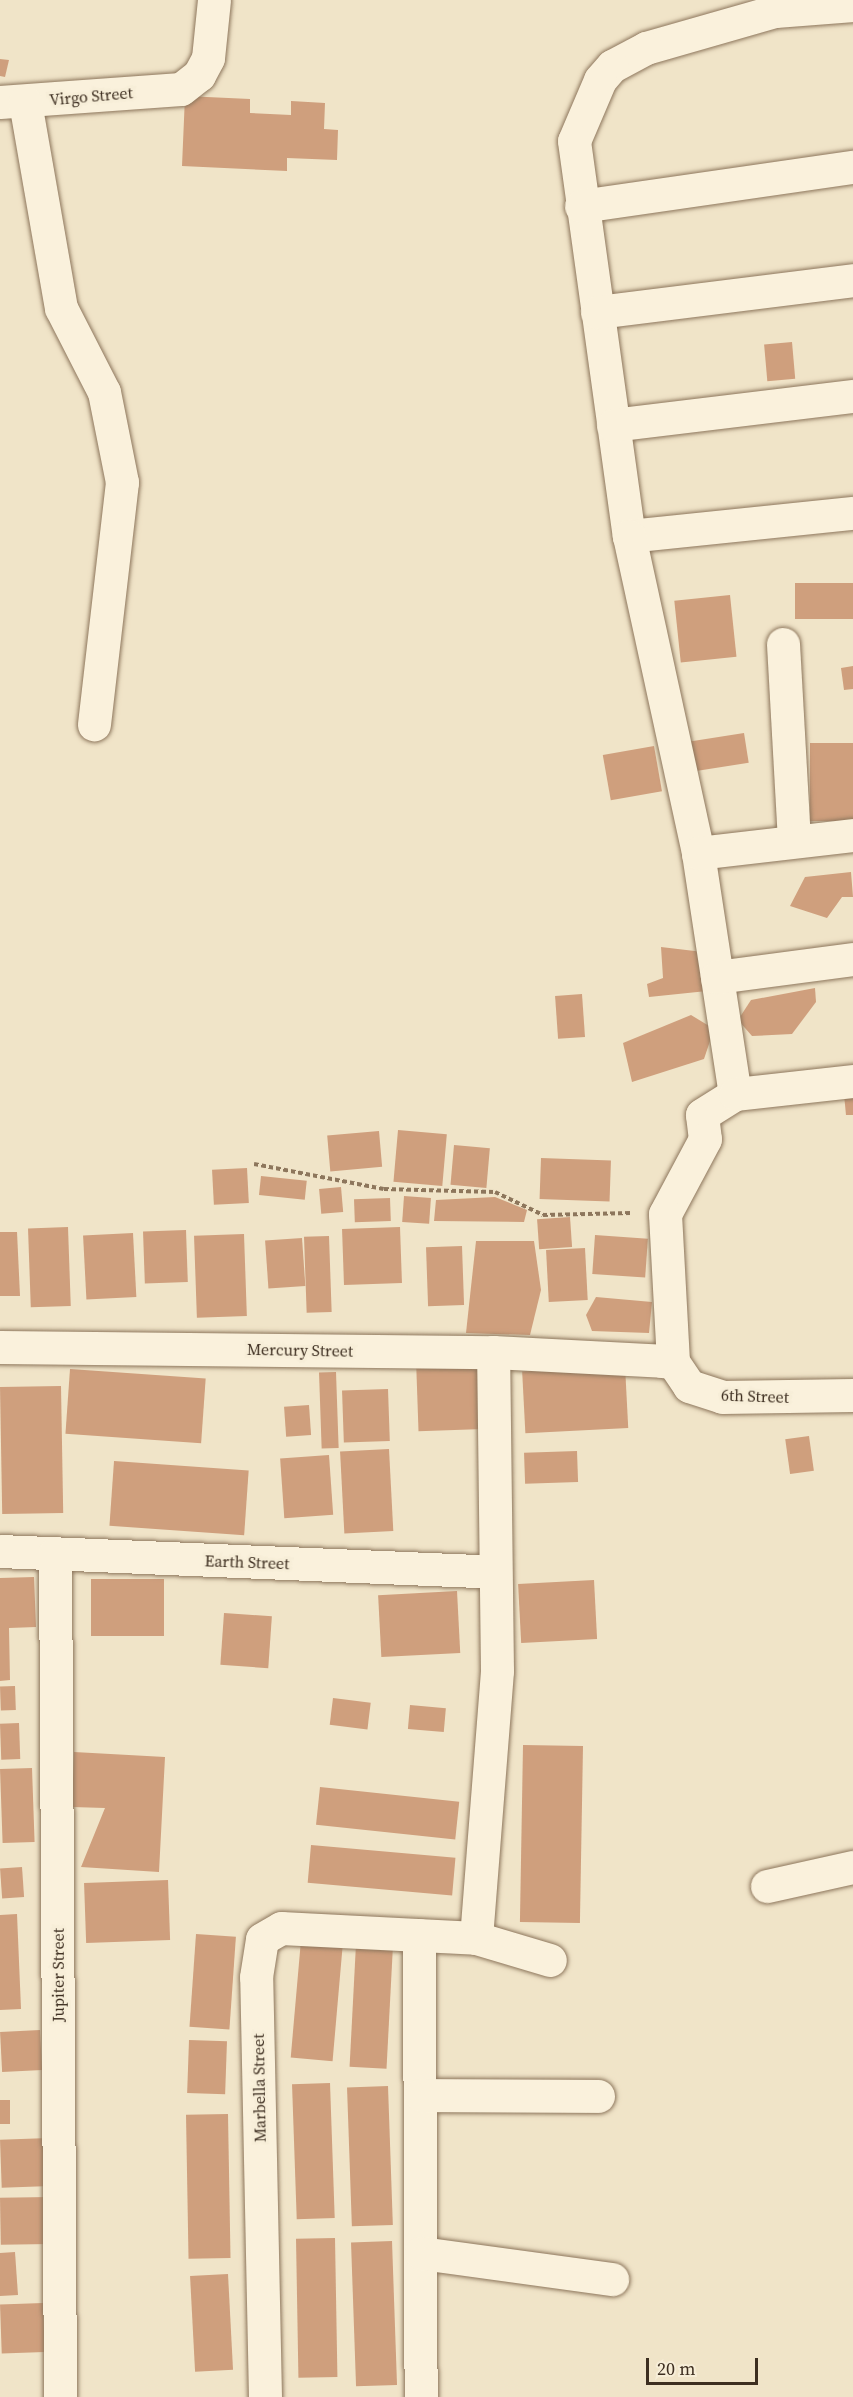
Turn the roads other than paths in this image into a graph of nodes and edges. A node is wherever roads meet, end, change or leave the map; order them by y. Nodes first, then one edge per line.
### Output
1 (214, 0) edge
2 (853, 5) edge
3 (13, 102) edge
4 (853, 167) edge
5 (581, 206) junction
6 (853, 280) edge
7 (597, 312) junction
8 (853, 396) edge
9 (613, 425) junction
10 (853, 513) edge
11 (629, 536) junction
12 (783, 644) dead end
13 (94, 724) dead end
14 (853, 835) edge
15 (794, 839) junction
16 (698, 853) junction
17 (853, 959) edge
18 (717, 977) junction
19 (853, 1081) edge
20 (735, 1094) junction
21 (0, 1347) edge
22 (493, 1352) junction
23 (673, 1362) junction
24 (853, 1395) edge
25 (0, 1551) edge
26 (56, 1553) junction
27 (493, 1572) junction
28 (853, 1867) edge
29 (767, 1886) dead end
30 (419, 1935) junction
31 (476, 1938) junction
32 (550, 1960) dead end
33 (421, 2095) junction
34 (598, 2096) dead end
35 (421, 2253) junction
36 (612, 2279) dead end
37 (60, 2397) edge
38 (265, 2397) edge
39 (421, 2397) edge

1 - 3 street, Virgo Street
2 - 5 street
3 - 13 street
4 - 5 street
5 - 7 street
6 - 7 street
7 - 9 street
8 - 9 street
9 - 11 street
10 - 11 street
11 - 16 street
12 - 15 street
14 - 15 street
15 - 16 street
16 - 18 street
17 - 18 street
18 - 20 street
19 - 20 street
20 - 23 street
21 - 22 street, Mercury Street
22 - 23 street, Mercury Street
22 - 27 street
23 - 24 street, 6th Street
25 - 26 street, Earth Street
26 - 27 street, Earth Street
26 - 37 street, Jupiter Street
27 - 31 street
28 - 29 street
30 - 31 street
30 - 33 street
30 - 38 street, Marbella Street
31 - 32 street
33 - 34 street
33 - 35 street
35 - 36 street
35 - 39 street

